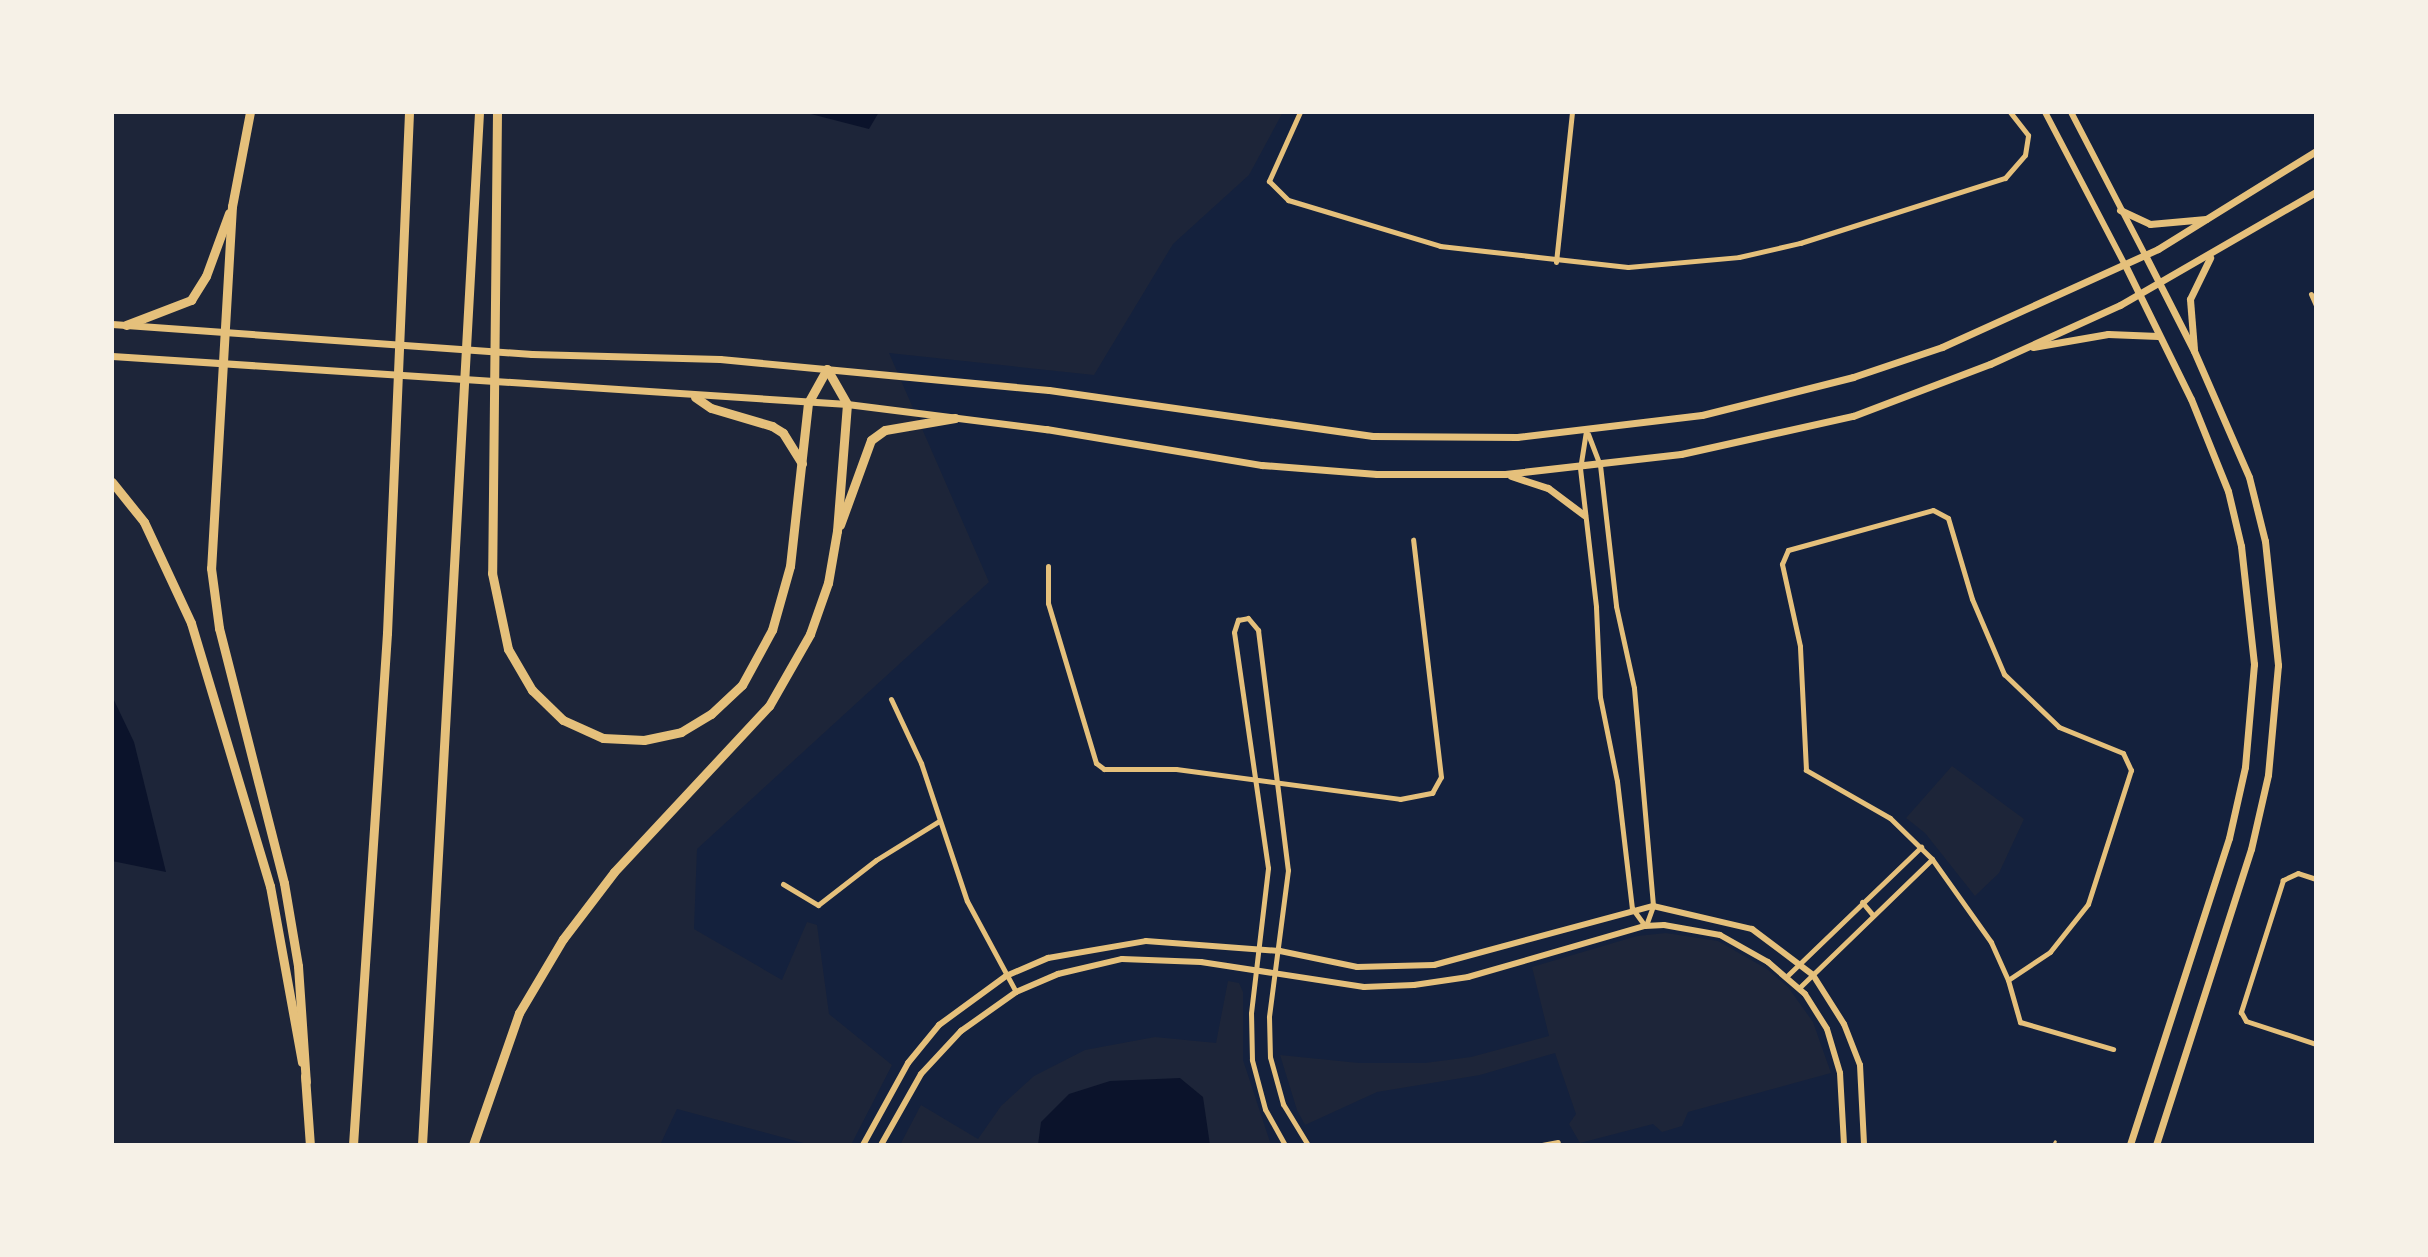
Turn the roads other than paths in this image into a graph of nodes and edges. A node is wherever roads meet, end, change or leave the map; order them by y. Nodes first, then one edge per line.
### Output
1 (250, 112) edge
2 (409, 112) edge
3 (479, 112) edge
4 (497, 112) edge
5 (1300, 112) edge
6 (1572, 112) edge
7 (2010, 112) edge
8 (2045, 112) edge
9 (2071, 112) edge
10 (2316, 151) edge
11 (2316, 192) edge
12 (232, 206) junction
13 (2120, 210) junction
14 (2212, 218) junction
15 (2145, 255) junction
16 (2210, 257) junction
17 (1556, 262) junction
18 (2125, 265) junction
19 (2159, 284) junction
20 (2311, 294) dead end
21 (2137, 295) junction
22 (2316, 305) edge
23 (112, 324) edge
24 (126, 325) junction
25 (223, 331) junction
26 (2158, 336) junction
27 (2022, 349) junction
28 (2194, 351) junction
29 (112, 356) edge
30 (221, 363) junction
31 (827, 369) junction
32 (695, 397) junction
33 (808, 403) junction
34 (847, 404) junction
35 (955, 418) junction
36 (1586, 431) junction
37 (802, 463) junction
38 (1600, 465) junction
39 (1580, 468) junction
40 (1505, 474) junction
41 (112, 482) edge
42 (1584, 515) junction
43 (837, 531) junction
44 (1413, 540) dead end
45 (1048, 566) dead end
46 (891, 699) dead end
47 (1257, 779) junction
48 (1279, 784) junction
49 (939, 821) junction
50 (1921, 847) junction
51 (1932, 859) junction
52 (2316, 879) edge
53 (783, 884) dead end
54 (1862, 902) junction
55 (1653, 906) junction
56 (1632, 908) junction
57 (1873, 915) junction
58 (1645, 926) junction
59 (1259, 949) junction
60 (1280, 951) junction
61 (1470, 957) junction
62 (1800, 962) junction
63 (1256, 971) junction
64 (1276, 973) junction
65 (1788, 975) junction
66 (1813, 975) junction
67 (1006, 976) junction
68 (1475, 976) junction
69 (2008, 980) junction
70 (1800, 987) junction
71 (1016, 992) junction
72 (2316, 1044) edge
73 (2113, 1049) dead end
74 (306, 1082) junction
75 (1558, 1142) dead end
76 (310, 1145) edge
77 (353, 1145) edge
78 (422, 1145) edge
79 (473, 1145) edge
80 (863, 1145) edge
81 (881, 1145) edge
82 (1285, 1145) edge
83 (1308, 1145) edge
84 (1542, 1145) edge
85 (1844, 1145) edge
86 (1864, 1145) edge
87 (2130, 1145) edge
88 (2156, 1145) edge
89 (2206, 1145) edge
90 (2217, 1145) edge

1 - 12 highway
2 - 77 highway
3 - 78 highway
4 - 37 highway
5 - 17 street
6 - 17 street
7 - 17 street
8 - 18 street
9 - 13 street
10 - 14 main road
11 - 16 main road
12 - 24 highway
12 - 25 highway
13 - 14 main road
13 - 15 street
14 - 15 main road
15 - 18 main road
15 - 19 main road
16 - 19 main road
16 - 28 main road
18 - 21 main road
18 - 36 main road
19 - 21 main road
19 - 28 main road
20 - 22 street
21 - 26 main road
21 - 27 main road
23 - 24 main road
24 - 25 main road
25 - 30 highway
25 - 31 main road
26 - 27 main road
26 - 87 main road
27 - 38 main road
28 - 88 main road
29 - 30 main road
30 - 32 main road
30 - 74 highway
31 - 33 highway
31 - 34 highway
31 - 36 main road
32 - 33 main road
32 - 37 highway
33 - 34 main road
33 - 37 highway
34 - 35 main road
34 - 43 highway
35 - 40 main road
35 - 43 highway
36 - 38 street
36 - 39 street
38 - 39 main road
38 - 55 street
39 - 40 main road
39 - 42 street
40 - 42 main road
41 - 74 highway
42 - 56 street
43 - 79 highway
44 - 48 street
45 - 47 street
46 - 49 street
47 - 48 street
47 - 48 street
47 - 59 street
48 - 60 street
49 - 53 street
49 - 67 street
50 - 51 street
50 - 54 street
50 - 69 street
51 - 57 street
51 - 69 street
52 - 72 street
54 - 57 street
54 - 62 street
55 - 56 street
55 - 58 street
55 - 62 street
56 - 58 street
56 - 61 street
57 - 66 street
58 - 65 street
58 - 68 street
59 - 60 street
59 - 63 street
59 - 67 street
60 - 61 street
60 - 64 street
61 - 68 street
62 - 65 street
62 - 66 street
63 - 64 street
63 - 71 street
63 - 82 street
64 - 68 street
64 - 83 street
65 - 70 street
66 - 70 street
66 - 86 street
67 - 71 street
67 - 80 street
69 - 73 street
70 - 85 street
71 - 81 street
74 - 76 highway
75 - 84 street
89 - 90 lane

